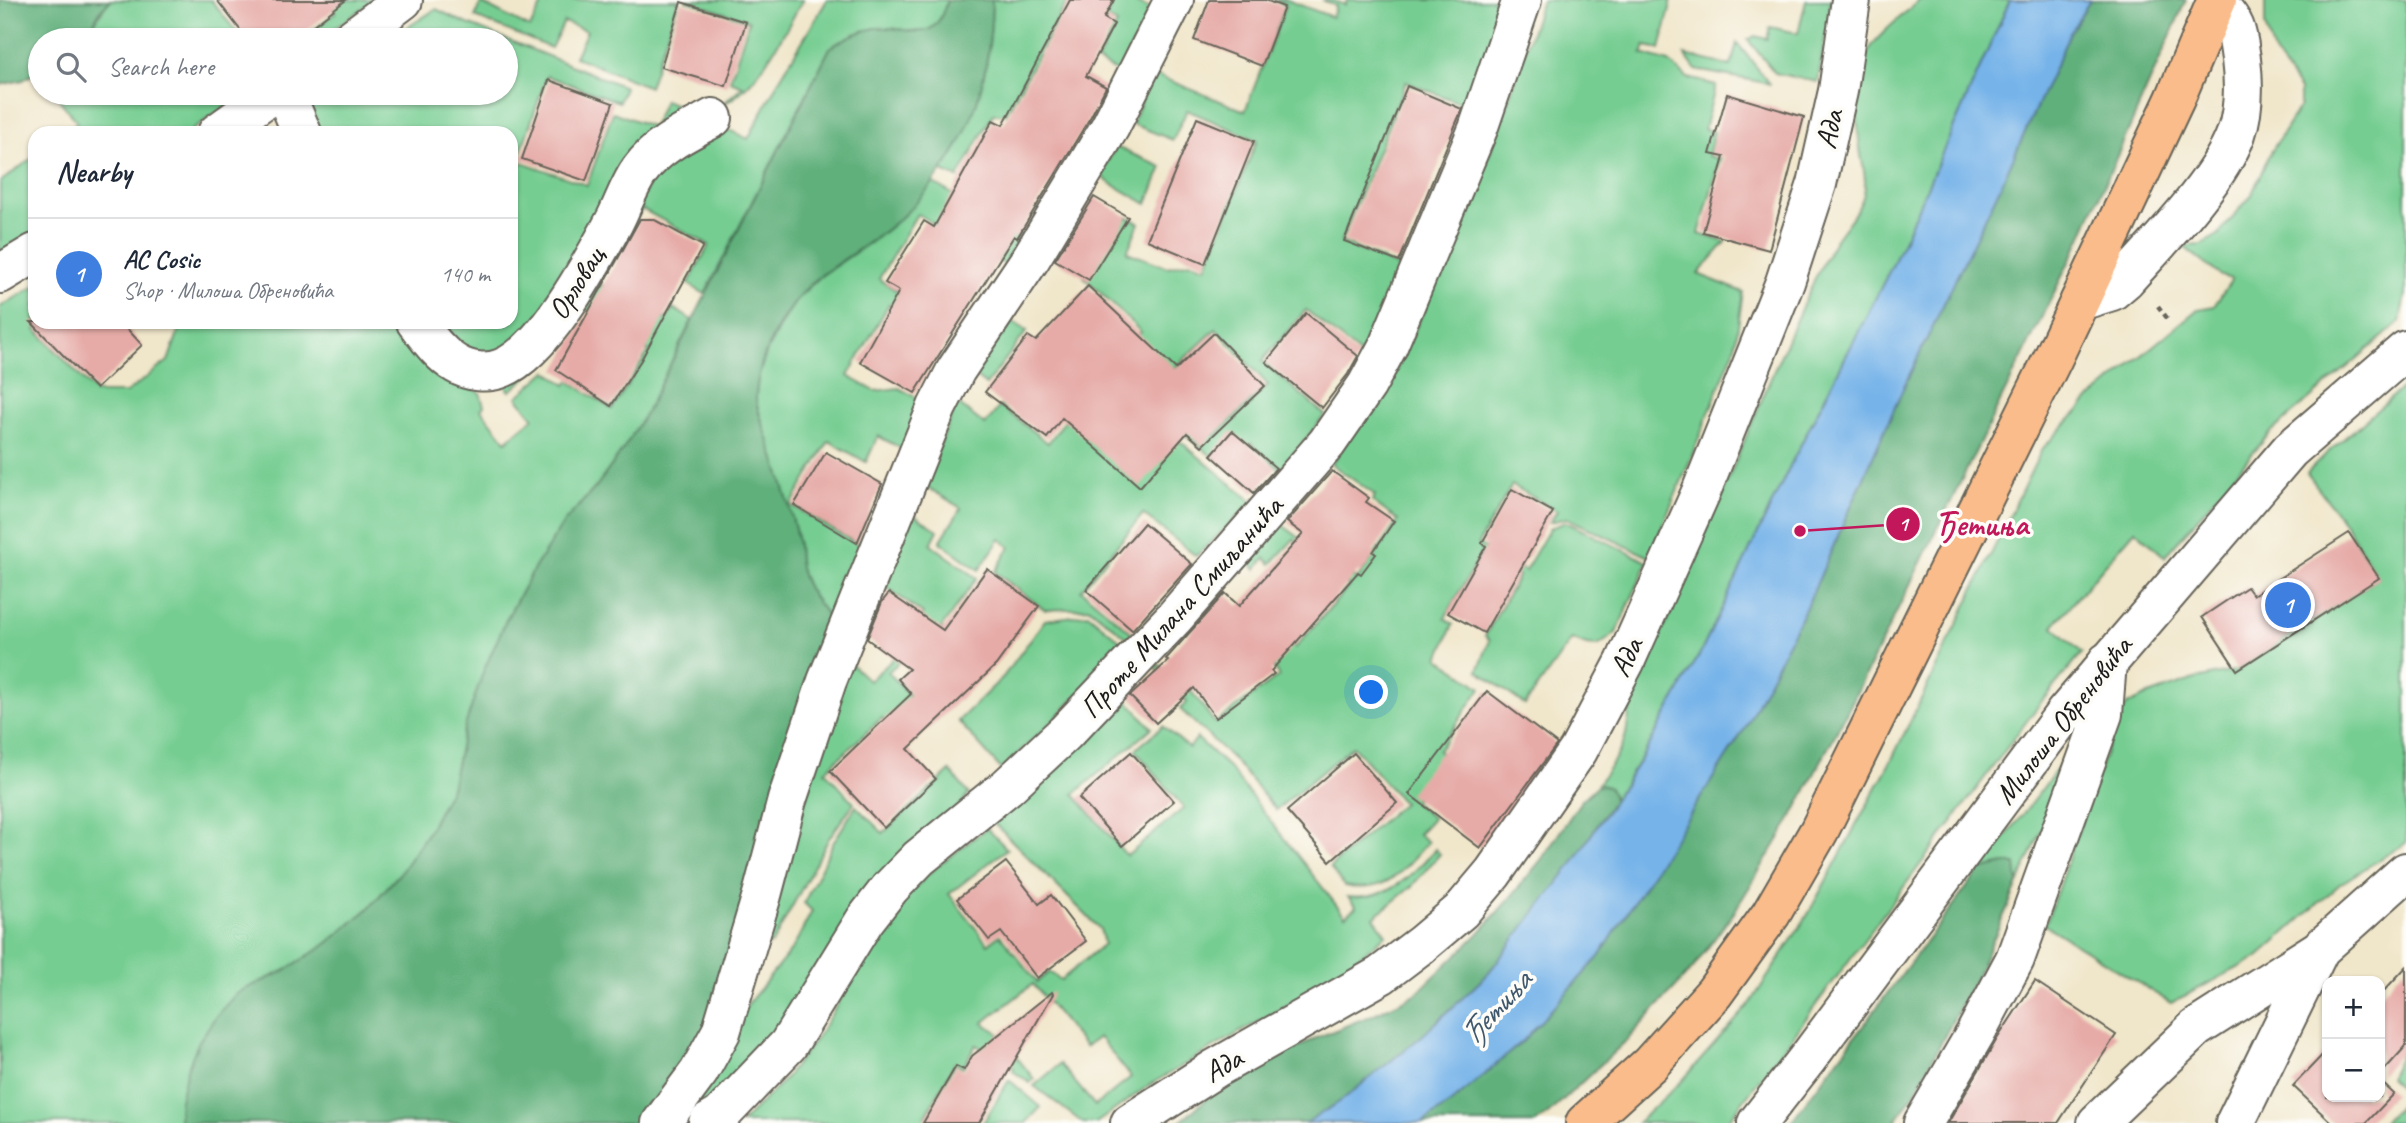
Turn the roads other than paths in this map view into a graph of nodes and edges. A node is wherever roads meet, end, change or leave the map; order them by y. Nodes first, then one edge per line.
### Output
1 (403, 0) edge
2 (1174, 0) edge
3 (1522, 0) edge
4 (1851, 0) edge
5 (2216, 1) edge
6 (366, 28) edge
7 (256, 105) edge
8 (290, 105) edge
9 (713, 118) dead end
10 (227, 126) edge
11 (299, 126) edge
12 (28, 257) edge
13 (0, 274) edge
14 (2080, 301) junction
15 (422, 329) edge
16 (2406, 350) edge
17 (2107, 662) junction
18 (2406, 872) edge
19 (2320, 949) junction
20 (661, 1123) edge
21 (708, 1123) edge
22 (1130, 1123) edge
23 (1585, 1123) edge
24 (1757, 1123) edge
25 (1923, 1123) edge
26 (2097, 1123) edge
27 (2235, 1123) edge

1 - 6 street
2 - 20 street
3 - 21 street, Проте Милана Смиљанића
4 - 22 street, Ада
5 - 14 main road
5 - 14 street
7 - 10 street
8 - 11 street
9 - 15 street, Орловац
12 - 13 street
14 - 23 main road
16 - 17 street, Милоша Обреновића
17 - 24 street, Милоша Обреновића
17 - 25 street
18 - 19 street
19 - 26 street
19 - 27 street

